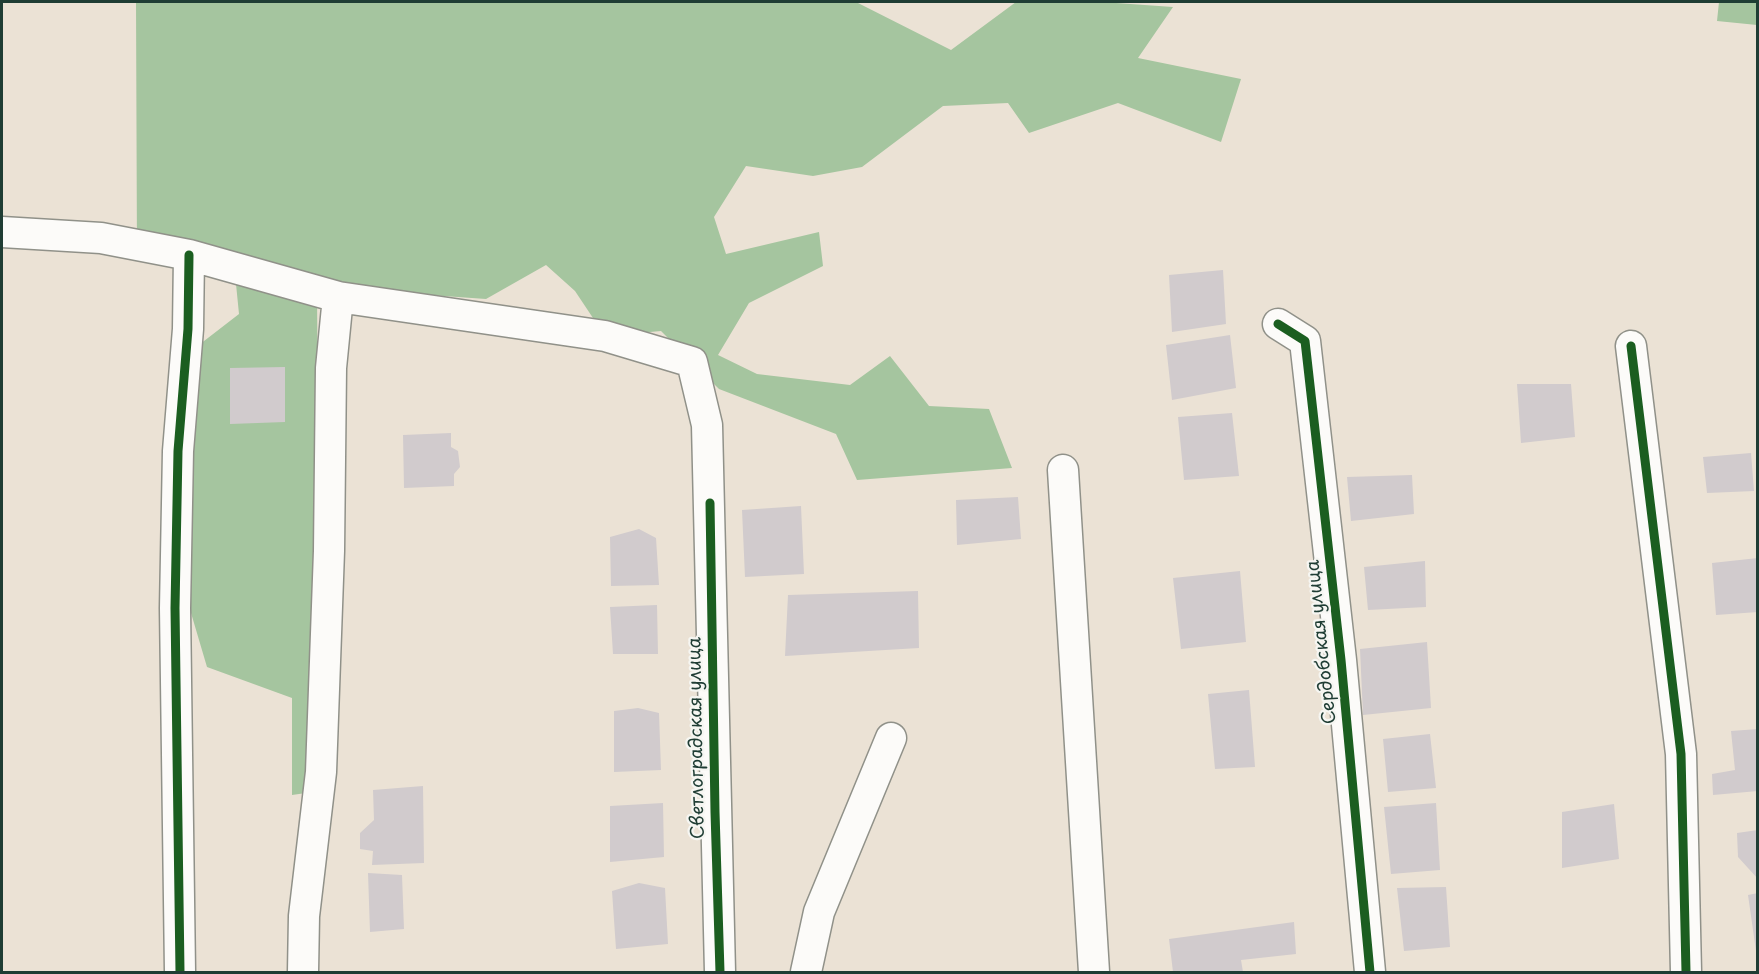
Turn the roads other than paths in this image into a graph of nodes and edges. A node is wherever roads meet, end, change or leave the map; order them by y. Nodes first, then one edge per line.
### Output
1 (2, 232) edge
2 (189, 255) junction
3 (338, 297) junction
4 (1278, 324) dead end
5 (1631, 346) dead end
6 (1063, 470) dead end
7 (891, 738) dead end
8 (180, 972) edge
9 (303, 972) edge
10 (720, 972) edge
11 (806, 972) edge
12 (1094, 972) edge
13 (1370, 972) edge
14 (1686, 972) edge

1 - 2 street
2 - 3 street
2 - 8 street
3 - 9 street
3 - 10 street, Светлоградская улица
4 - 13 street, Сердобская улица
5 - 14 street
6 - 12 street
7 - 11 street

